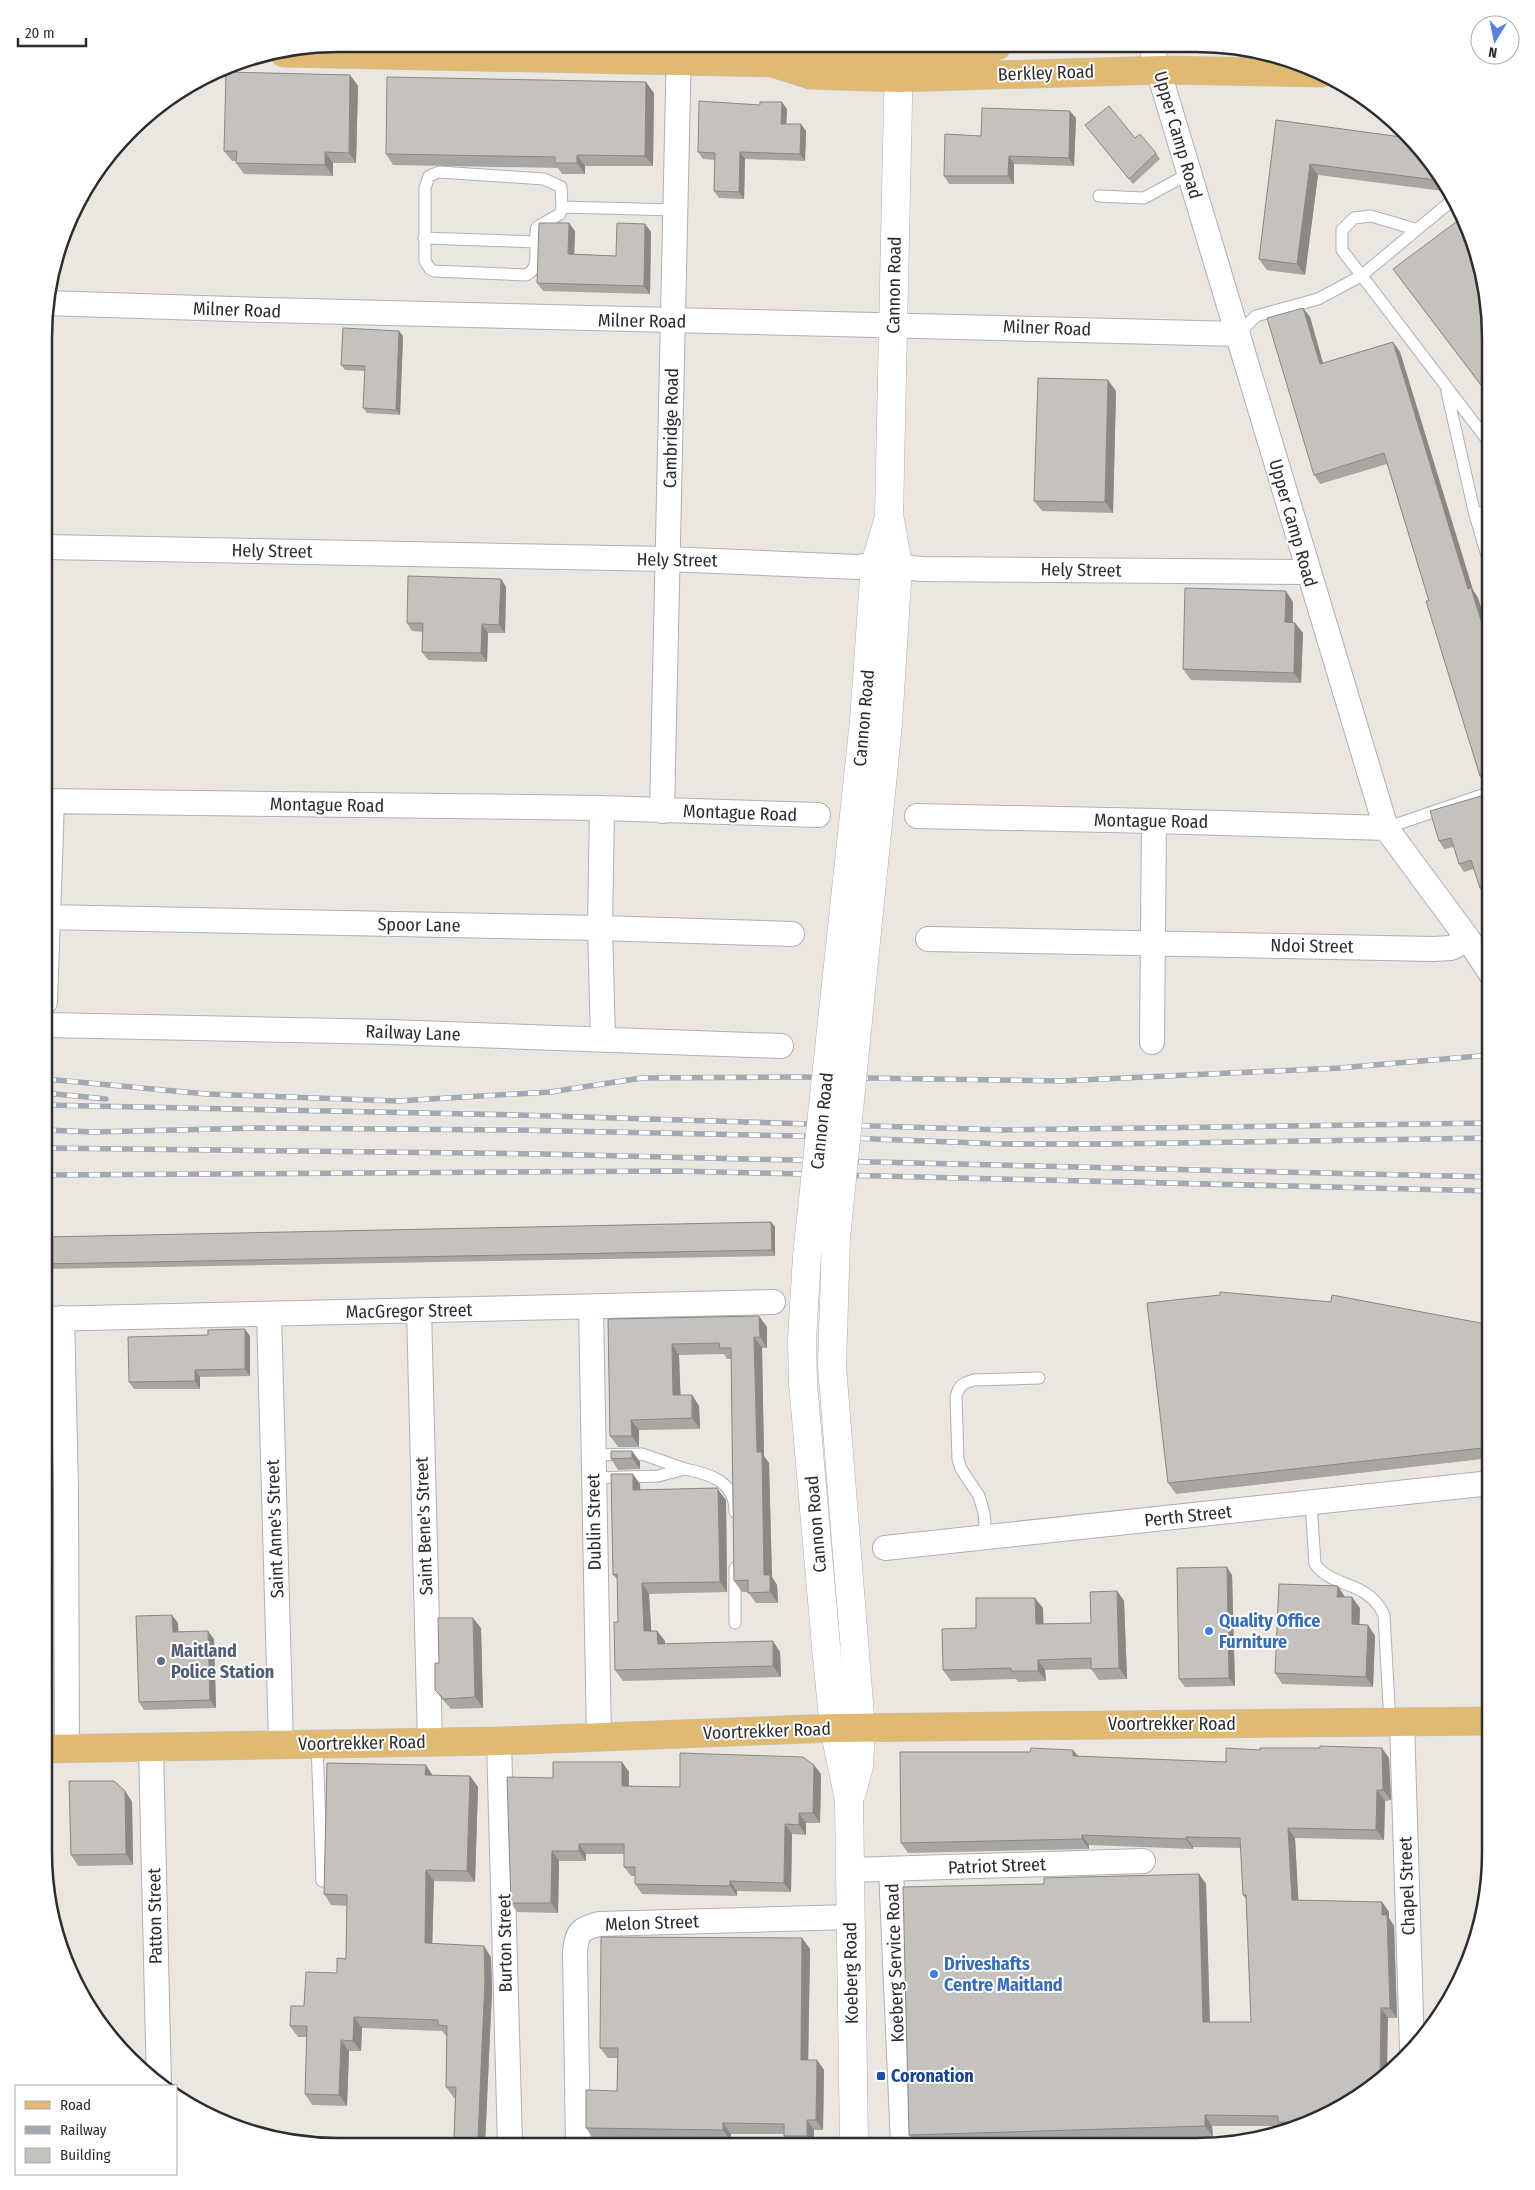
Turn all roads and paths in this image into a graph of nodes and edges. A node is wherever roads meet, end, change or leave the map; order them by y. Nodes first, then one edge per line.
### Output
1 (951, 52) edge
2 (320, 53) edge
3 (679, 53) edge
4 (1156, 58) edge
5 (899, 66) junction
6 (1296, 71) edge
7 (1190, 173) junction
8 (1099, 196) dead end
9 (1448, 203) edge
10 (562, 207) junction
11 (675, 210) junction
12 (1415, 229) junction
13 (424, 238) junction
14 (536, 242) junction
15 (1360, 276) junction
16 (55, 303) edge
17 (673, 322) junction
18 (894, 324) junction
19 (1238, 334) junction
20 (1446, 387) junction
21 (1482, 433) edge
22 (1482, 512) edge
23 (1475, 515) junction
24 (1482, 539) edge
25 (52, 546) edge
26 (668, 559) junction
27 (887, 564) junction
28 (1307, 572) junction
29 (876, 722) junction
30 (1482, 795) edge
31 (52, 801) edge
32 (602, 808) junction
33 (662, 811) junction
34 (818, 815) dead end
35 (917, 816) dead end
36 (1154, 821) junction
37 (1386, 828) junction
38 (52, 917) edge
39 (600, 928) junction
40 (792, 934) dead end
41 (928, 939) dead end
42 (1468, 939) junction
43 (1153, 942) junction
44 (1482, 960) edge
45 (52, 1025) edge
46 (603, 1039) junction
47 (1152, 1042) dead end
48 (781, 1046) dead end
49 (773, 1302) dead end
50 (591, 1307) junction
51 (419, 1310) junction
52 (269, 1314) junction
53 (53, 1319) edge
54 (1039, 1378) dead end
55 (593, 1455) junction
56 (685, 1469) junction
57 (593, 1478) junction
58 (1482, 1484) edge
59 (1311, 1503) junction
60 (735, 1525) edge
61 (986, 1538) junction
62 (885, 1548) dead end
63 (735, 1554) edge
64 (735, 1623) dead end
65 (1482, 1721) edge
66 (1396, 1724) junction
67 (834, 1728) junction
68 (861, 1728) junction
69 (599, 1738) junction
70 (500, 1741) junction
71 (430, 1742) junction
72 (317, 1743) junction
73 (280, 1744) junction
74 (151, 1748) junction
75 (56, 1749) edge
76 (849, 1800) junction
77 (1144, 1861) dead end
78 (850, 1870) junction
79 (891, 1870) junction
80 (322, 1881) edge
81 (850, 1917) junction
82 (1412, 2040) edge
83 (159, 2074) edge
84 (510, 2138) edge
85 (578, 2138) edge
86 (854, 2138) edge
87 (903, 2138) edge

1 - 5 main road, Berkley Road
2 - 3 main road, Berkley Road
3 - 5 main road, Berkley Road
3 - 11 street, Cambridge Road
4 - 5 main road, Berkley Road
4 - 6 main road, Berkley Road
4 - 7 street, Upper Camp Road
5 - 18 main road, Cannon Road
7 - 8 lane
7 - 19 street, Upper Camp Road
9 - 12 lane
10 - 11 lane
10 - 13 lane
10 - 14 lane
11 - 17 street, Cambridge Road
12 - 15 lane
12 - 15 lane
13 - 14 lane
13 - 14 lane
15 - 19 lane
15 - 20 lane
16 - 17 street, Milner Road
17 - 18 street, Milner Road
17 - 26 street, Cambridge Road
18 - 19 street, Milner Road
18 - 27 main road, Cannon Road
19 - 28 street, Upper Camp Road
20 - 21 lane
20 - 23 lane
22 - 23 lane
23 - 24 lane
25 - 26 street, Hely Street
26 - 27 street, Hely Street
26 - 33 street, Cambridge Road
27 - 28 street, Hely Street
27 - 29 main road, Cannon Road
28 - 37 street, Upper Camp Road
29 - 67 main road, Cannon Road, bridge
29 - 68 main road, Cannon Road, bridge
30 - 37 lane
31 - 32 street, Montague Road
32 - 33 street, Montague Road
32 - 39 street
33 - 34 street, Montague Road
35 - 36 street, Montague Road
36 - 37 street, Montague Road
36 - 43 street
37 - 42 street, Upper Camp Road
38 - 39 street, Spoor Lane
39 - 40 street, Spoor Lane
39 - 46 street
41 - 43 street, Ndoi Street
42 - 43 street, Ndoi Street
42 - 44 street, Upper Camp Road
43 - 47 street
45 - 46 street, Railway Lane
46 - 48 street, Railway Lane
49 - 50 street, MacGregor Street
50 - 51 street, MacGregor Street
50 - 55 street, Dublin Street
51 - 52 street, MacGregor Street
51 - 71 street, Saint Bene's Street
52 - 53 street, MacGregor Street
52 - 73 street, Saint Anne's Street
53 - 75 street
54 - 61 lane
55 - 56 lane
55 - 57 street, Dublin Street
56 - 57 lane
56 - 60 lane
57 - 69 street, Dublin Street
58 - 59 street, Perth Street
59 - 61 street, Perth Street
59 - 66 lane
61 - 62 street, Perth Street
63 - 64 lane
65 - 66 main road, Voortrekker Road
66 - 68 main road, Voortrekker Road
66 - 82 street, Chapel Street
67 - 68 main road, Voortrekker Road
67 - 69 main road, Voortrekker Road
67 - 76 main road, Koeberg Road
68 - 76 main road, Koeberg Road
69 - 70 main road, Voortrekker Road
70 - 71 main road, Voortrekker Road
70 - 84 street, Burton Street
71 - 72 main road, Voortrekker Road
72 - 73 main road, Voortrekker Road
72 - 80 lane
73 - 74 main road, Voortrekker Road
74 - 75 main road, Voortrekker Road
74 - 83 street, Patton Street
76 - 78 main road, Koeberg Road
77 - 79 street, Patriot Street
78 - 79 street, Patriot Street
78 - 81 main road, Koeberg Road
79 - 87 street, Koeberg Service Road
81 - 85 street, Melon Street
81 - 86 main road, Koeberg Road

